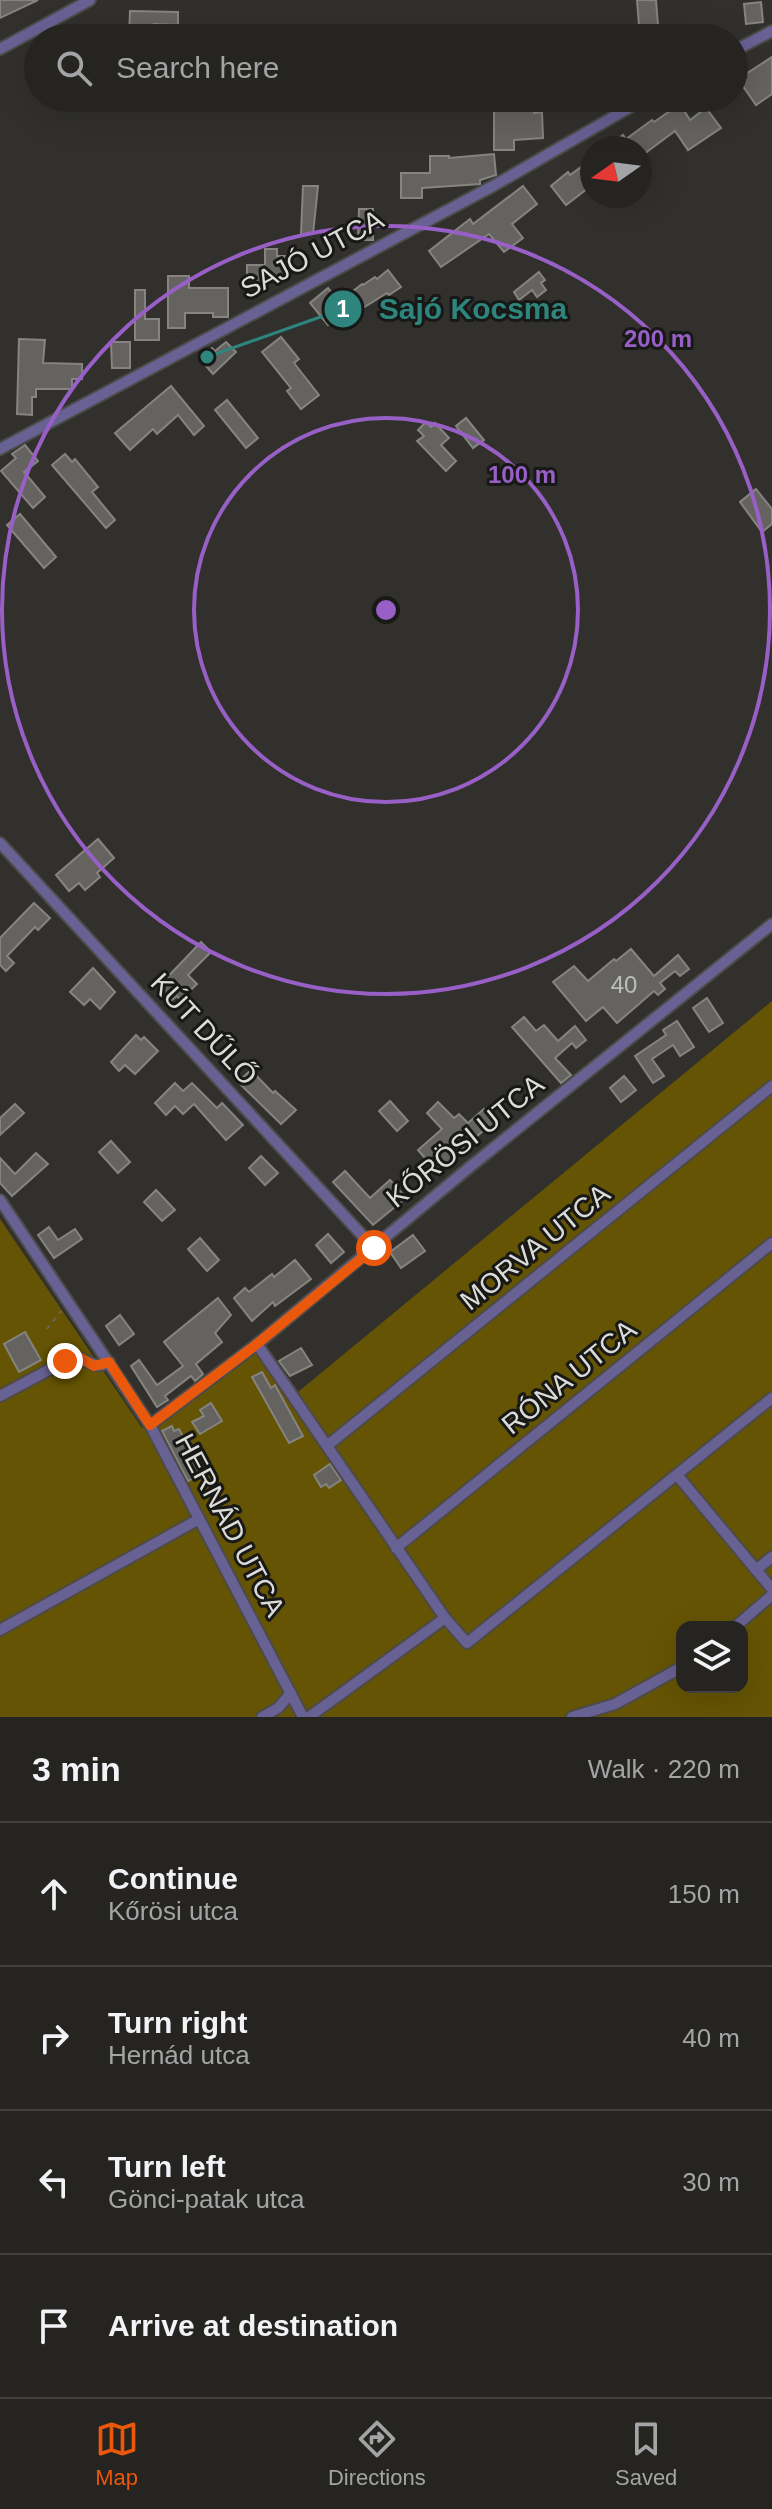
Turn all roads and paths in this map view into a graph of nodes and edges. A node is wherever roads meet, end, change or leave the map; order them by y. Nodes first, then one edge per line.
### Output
1 (90, 0) edge
2 (46, 24) edge
3 (772, 31) edge
4 (24, 36) edge
5 (748, 44) edge
6 (0, 49) edge
7 (622, 112) edge
8 (0, 449) edge
9 (0, 843) edge
10 (772, 924) edge
11 (772, 1086) edge
12 (0, 1200) edge
13 (772, 1243) edge
14 (374, 1248) junction
15 (67, 1299) junction
16 (47, 1329) dead end
17 (257, 1344) junction
18 (109, 1362) junction
19 (0, 1396) edge
20 (772, 1398) edge
21 (150, 1425) junction
22 (328, 1445) junction
23 (677, 1475) junction
24 (199, 1519) junction
25 (396, 1548) junction
26 (772, 1557) edge
27 (756, 1570) junction
28 (772, 1592) edge
29 (445, 1618) junction
30 (741, 1621) edge
31 (0, 1630) edge
32 (676, 1670) edge
33 (291, 1693) junction
34 (262, 1717) edge
35 (306, 1717) edge
36 (572, 1717) edge

1 - 2 street
3 - 5 street
4 - 6 street
7 - 8 street, SAJÓ UTCA
9 - 14 street, KÚT DŰLŐ
10 - 14 street, KŐRÖSI UTCA
11 - 22 street, MORVA UTCA
12 - 15 street, HERNÁD UTCA
13 - 25 street, RÓNA UTCA
14 - 17 street, KŐRÖSI UTCA
15 - 16 path
15 - 18 street, HERNÁD UTCA
17 - 21 street, KŐRÖSI UTCA
17 - 22 street
18 - 19 street
18 - 21 street, HERNÁD UTCA
20 - 23 street
21 - 24 street, HERNÁD UTCA
22 - 25 street
23 - 27 street
23 - 29 street
24 - 31 street
24 - 33 street, HERNÁD UTCA
25 - 29 street
26 - 27 street
27 - 28 street
28 - 30 street
29 - 35 street
32 - 36 street
33 - 34 street
33 - 35 street, HERNÁD UTCA

